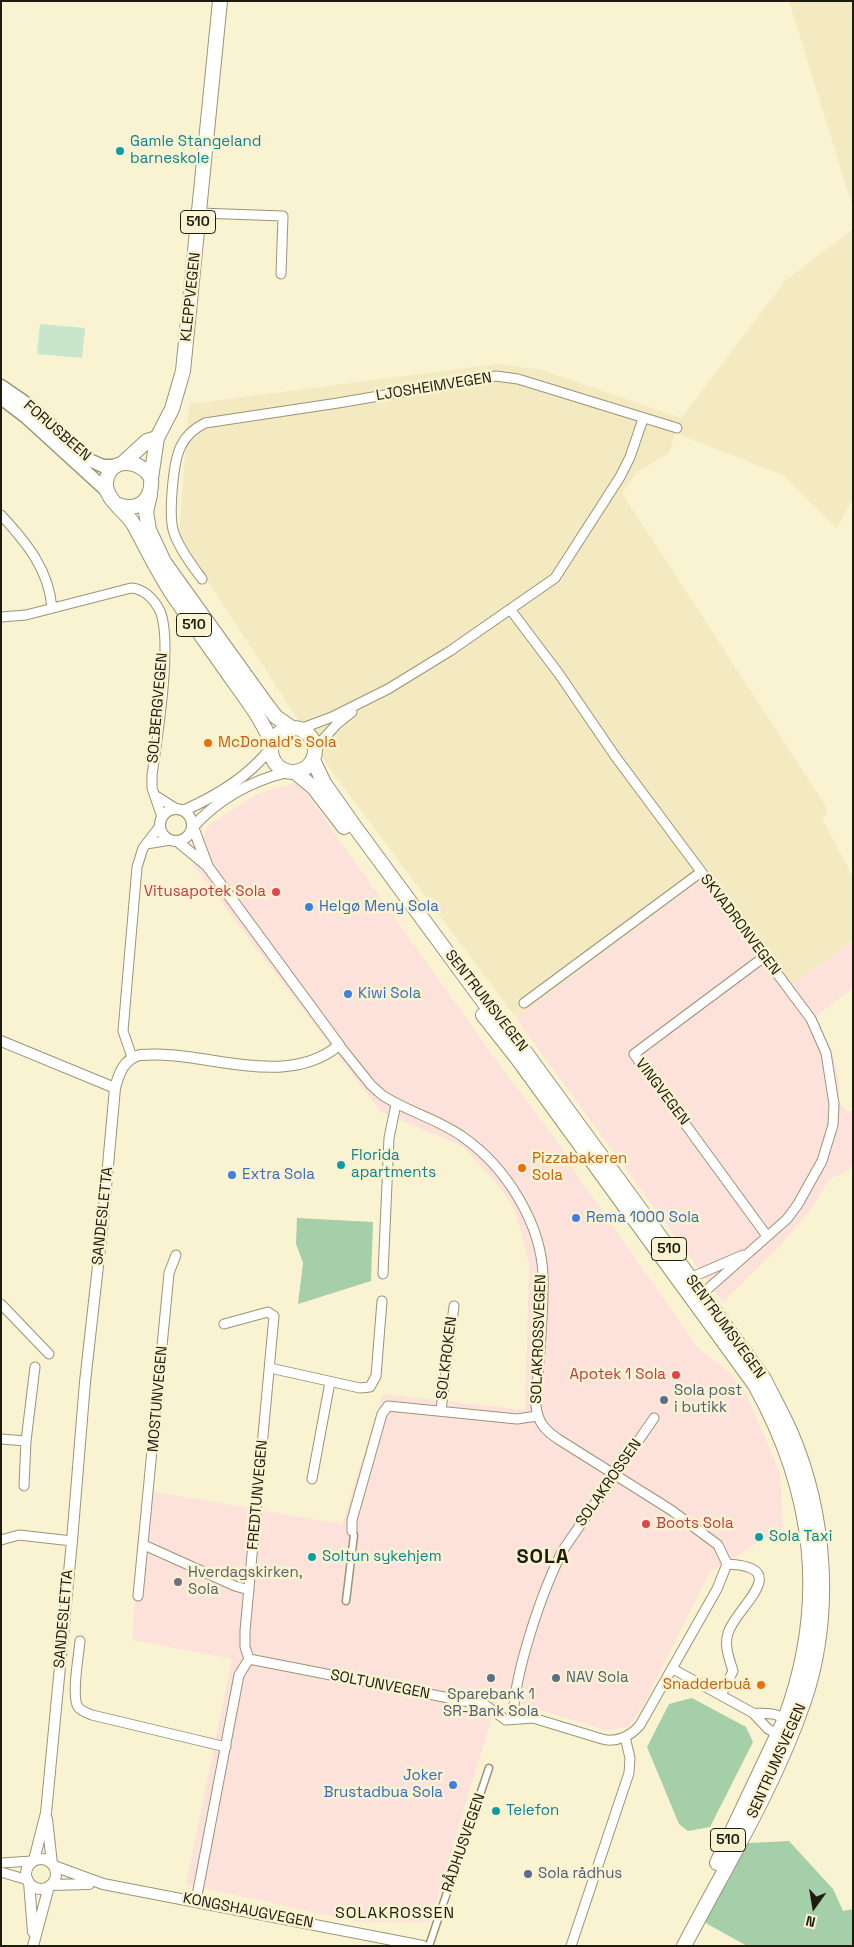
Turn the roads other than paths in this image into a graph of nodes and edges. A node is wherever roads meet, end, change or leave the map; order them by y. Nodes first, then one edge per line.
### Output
1 (220, 1) edge
2 (199, 213) junction
3 (281, 274) dead end
4 (1, 386) edge
5 (1, 398) edge
6 (643, 419) junction
7 (677, 428) dead end
8 (157, 438) junction
9 (120, 464) junction
10 (151, 478) junction
11 (107, 491) junction
12 (150, 495) junction
13 (119, 505) junction
14 (1, 515) edge
15 (202, 579) dead end
16 (52, 608) junction
17 (510, 609) junction
18 (1, 617) edge
19 (364, 702) junction
20 (296, 728) junction
21 (271, 746) junction
22 (314, 754) junction
23 (291, 772) junction
24 (156, 796) junction
25 (180, 809) junction
26 (161, 822) junction
27 (193, 827) junction
28 (174, 841) junction
29 (146, 844) junction
30 (208, 867) junction
31 (701, 872) junction
32 (764, 957) junction
33 (524, 1003) dead end
34 (1, 1041) edge
35 (339, 1045) junction
36 (132, 1057) junction
37 (114, 1088) junction
38 (396, 1104) junction
39 (767, 1236) junction
40 (176, 1255) dead end
41 (743, 1255) junction
42 (383, 1274) dead end
43 (690, 1278) junction
44 (695, 1294) junction
45 (382, 1301) dead end
46 (1, 1304) edge
47 (454, 1306) dead end
48 (224, 1324) dead end
49 (49, 1354) dead end
50 (35, 1367) dead end
51 (270, 1368) junction
52 (330, 1382) junction
53 (441, 1410) junction
54 (537, 1416) junction
55 (654, 1418) dead end
56 (1, 1439) edge
57 (26, 1441) junction
58 (614, 1474) junction
59 (312, 1479) dead end
60 (24, 1486) dead end
61 (352, 1531) joint
62 (1, 1540) edge
63 (72, 1541) junction
64 (144, 1545) junction
65 (726, 1564) junction
66 (249, 1590) junction
67 (138, 1596) dead end
68 (346, 1601) dead end
69 (80, 1640) dead end
70 (249, 1659) junction
71 (673, 1669) junction
72 (721, 1695) junction
73 (753, 1713) junction
74 (510, 1719) junction
75 (789, 1725) junction
76 (778, 1734) junction
77 (624, 1737) junction
78 (226, 1746) junction
79 (490, 1768) dead end
80 (46, 1813) junction
81 (33, 1861) junction
82 (1, 1863) edge
83 (53, 1865) junction
84 (1, 1872) edge
85 (28, 1881) junction
86 (103, 1884) junction
87 (50, 1886) junction
88 (196, 1901) junction
89 (33, 1943) edge
90 (423, 1946) edge
91 (429, 1946) edge
92 (570, 1946) edge
93 (678, 1946) edge
94 (684, 1946) edge

1 - 2 main road, KLEPPVEGEN / 510
2 - 3 street
2 - 8 main road, KLEPPVEGEN / 510
4 - 9 main road, FORUSBEEN
5 - 11 main road, FORUSBEEN
6 - 7 street, LJOSHEIMVEGEN
6 - 15 street, LJOSHEIMVEGEN
6 - 17 street
8 - 9 main road
8 - 10 main road, KLEPPVEGEN / 510
9 - 10 main road
9 - 11 main road
10 - 12 main road, 510
11 - 13 main road, 510
12 - 13 main road
12 - 20 main road, SENTRUMSVEGEN / 510
13 - 21 main road, SENTRUMSVEGEN / 510
14 - 16 street
16 - 18 street, SOLBERGVEGEN
16 - 24 street, SOLBERGVEGEN
17 - 19 street
17 - 31 street, SKVADRONVEGEN
19 - 20 street
19 - 22 street
20 - 21 main road
20 - 22 main road, SENTRUMSVEGEN / 510
21 - 23 main road, SENTRUMSVEGEN / 510
21 - 25 street
22 - 23 main road
22 - 43 main road, SENTRUMSVEGEN / 510
23 - 27 street
23 - 44 main road, SENTRUMSVEGEN / 510
24 - 25 street
24 - 26 street, SOLBERGVEGEN
25 - 26 street
25 - 27 street
26 - 28 street
26 - 29 street
27 - 28 street
27 - 30 street
28 - 29 street
28 - 30 street
29 - 36 street
30 - 35 street
31 - 32 street, SKVADRONVEGEN
31 - 33 street
32 - 39 street, SKVADRONVEGEN
32 - 39 street, VINGVEGEN
34 - 37 street
35 - 36 street
35 - 38 street, SOLAKROSSVEGEN
36 - 37 street, SANDESLETTA
37 - 63 street, SANDESLETTA
38 - 42 street
38 - 54 street, SOLAKROSSVEGEN
39 - 41 street, SKVADRONVEGEN
40 - 64 street, MOSTUNVEGEN
41 - 43 street, SKVADRONVEGEN
41 - 44 street, SKVADRONVEGEN
43 - 44 main road, SENTRUMSVEGEN / 510
44 - 75 main road, SENTRUMSVEGEN / 510
45 - 52 street
46 - 49 street
47 - 53 street, SOLKROKEN
48 - 51 street, FREDTUNVEGEN
50 - 57 street
51 - 52 street
51 - 66 street, FREDTUNVEGEN
52 - 59 street
53 - 54 street, SOLKROKEN
53 - 61 street, SOLKROKEN
54 - 58 street, SOLAKROSSVEGEN
55 - 58 street, SOLAKROSSEN
56 - 57 street
57 - 60 street
58 - 65 street, SOLAKROSSVEGEN
58 - 74 street, SOLAKROSSEN
61 - 68 street
62 - 63 street
63 - 80 street, SANDESLETTA
64 - 66 street
64 - 67 street, MOSTUNVEGEN
65 - 71 street
65 - 72 street
66 - 70 street, FREDTUNVEGEN
69 - 78 street
70 - 74 street, SOLTUNVEGEN
70 - 78 street
71 - 72 street
71 - 77 street
72 - 73 street
73 - 75 street
73 - 76 street
74 - 77 street
75 - 76 main road, SENTRUMSVEGEN / 510
75 - 94 main road, SENTRUMSVEGEN / 510
76 - 93 main road, SENTRUMSVEGEN / 510
77 - 92 street
78 - 88 street
79 - 91 street, RÅDHUSVEGEN
80 - 81 street, SANDESLETTA
80 - 83 street, SANDESLETTA
81 - 82 street
81 - 83 street
81 - 85 street, SANDESLETTA
83 - 86 street, KONGSHAUGVEGEN
83 - 87 street, SANDESLETTA
84 - 85 street
85 - 87 street
85 - 89 street, SANDESLETTA
86 - 87 street, KONGSHAUGVEGEN
86 - 88 street, KONGSHAUGVEGEN
87 - 89 street, SANDESLETTA
88 - 90 street, KONGSHAUGVEGEN

